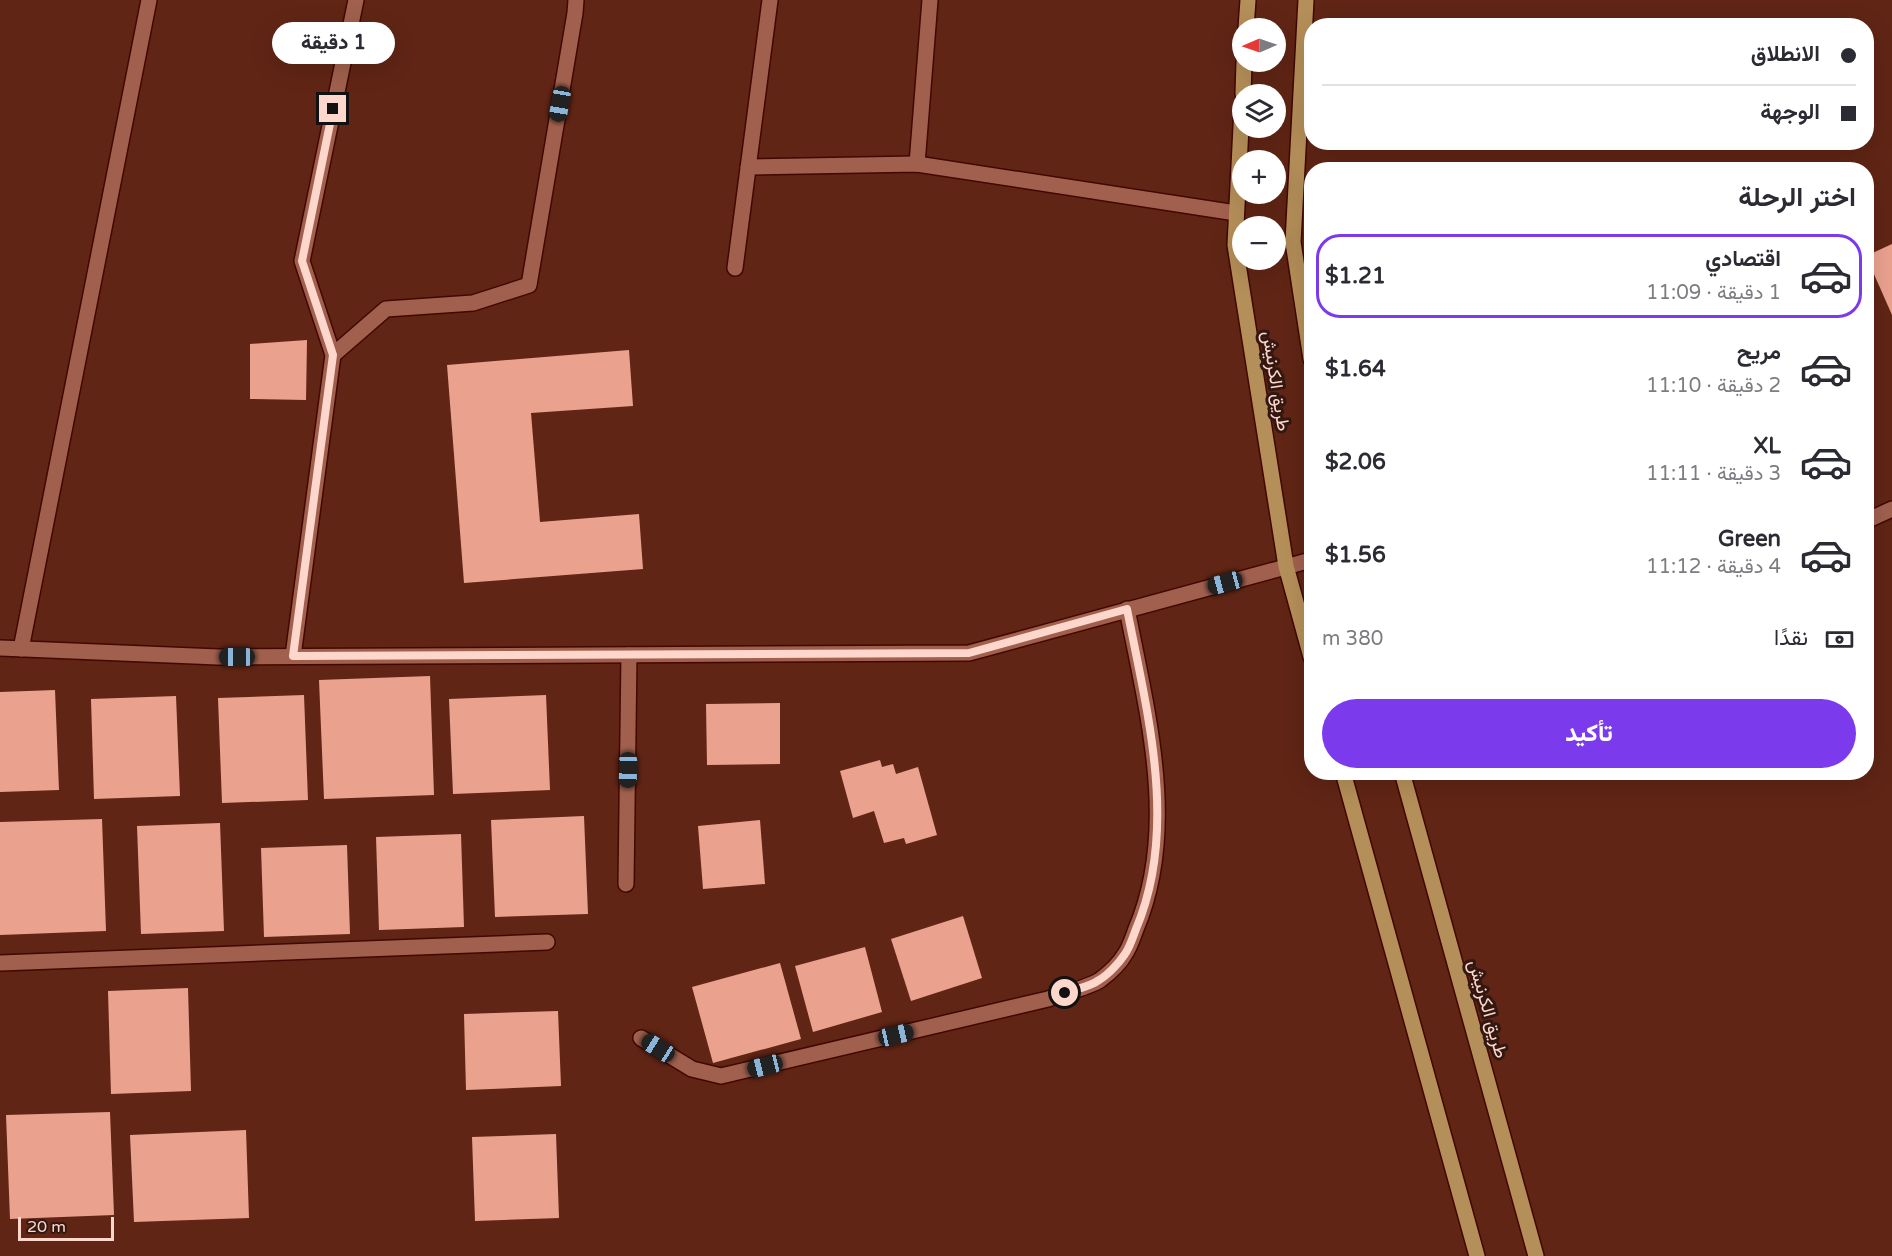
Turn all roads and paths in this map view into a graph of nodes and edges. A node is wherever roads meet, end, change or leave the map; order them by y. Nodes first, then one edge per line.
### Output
1 (149, 0) edge
2 (356, 0) edge
3 (576, 0) edge
4 (770, 0) edge
5 (930, 0) edge
6 (1248, 0) edge
7 (1306, 0) edge
8 (1247, 18) edge
9 (1305, 18) edge
10 (1304, 37) edge
11 (1240, 138) edge
12 (917, 164) junction
13 (748, 167) junction
14 (1236, 213) junction
15 (735, 268) dead end
16 (1304, 314) edge
17 (333, 355) junction
18 (1892, 509) edge
19 (1874, 517) edge
20 (1304, 562) edge
21 (1286, 566) junction
22 (1127, 609) junction
23 (1304, 632) edge
24 (0, 648) edge
25 (21, 649) junction
26 (629, 655) junction
27 (293, 656) junction
28 (1345, 780) edge
29 (1404, 780) edge
30 (626, 884) dead end
31 (548, 942) dead end
32 (0, 963) edge
33 (641, 1038) dead end
34 (1477, 1256) edge
35 (1536, 1256) edge

1 - 25 street
2 - 17 street
3 - 17 street
4 - 13 street
5 - 12 street
6 - 8 main road
7 - 9 main road
10 - 16 main road
11 - 14 main road, طريق الكرنيش
12 - 13 street
12 - 14 street
13 - 15 street
14 - 21 main road, طريق الكرنيش
17 - 27 street
18 - 19 street
20 - 21 street
21 - 22 street
21 - 23 main road, طريق الكرنيش
22 - 26 street
22 - 33 street
24 - 25 street
25 - 27 street
26 - 27 street
26 - 30 street
28 - 34 main road
29 - 35 main road, طريق الكرنيش
31 - 32 street

